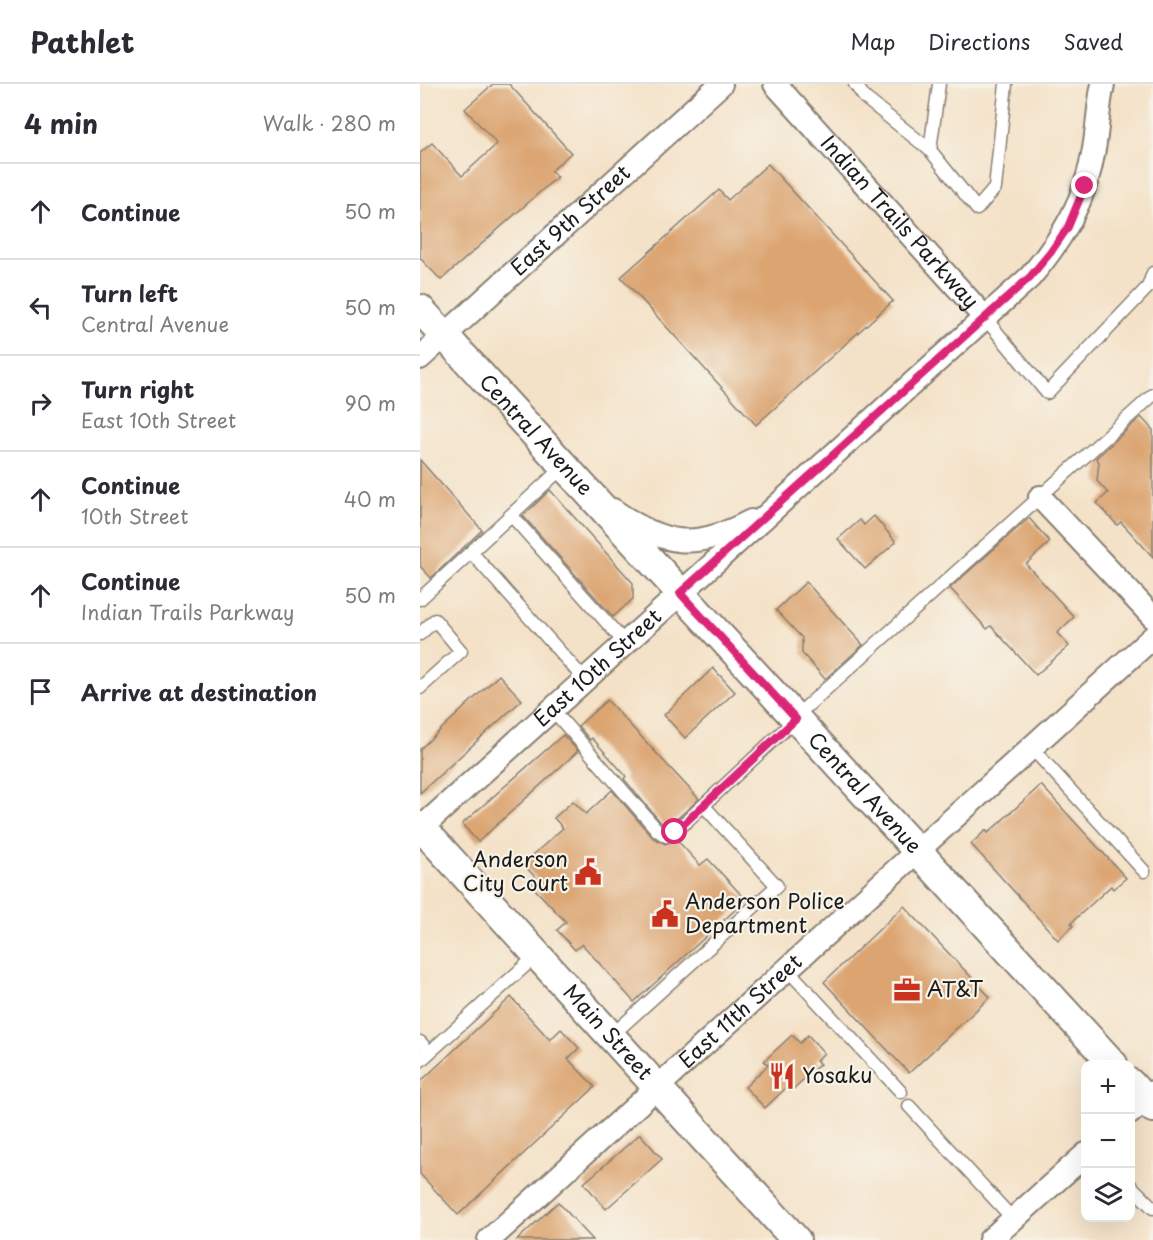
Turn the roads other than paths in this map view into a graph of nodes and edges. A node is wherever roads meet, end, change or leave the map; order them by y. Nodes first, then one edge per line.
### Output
1 (721, 84) edge
2 (775, 84) edge
3 (855, 84) edge
4 (867, 84) edge
5 (939, 84) edge
6 (1006, 84) edge
7 (1103, 84) edge
8 (865, 98) junction
9 (930, 150) junction
10 (1153, 273) edge
11 (420, 309) edge
12 (985, 318) junction
13 (444, 336) junction
14 (420, 357) edge
15 (1153, 394) edge
16 (564, 467) junction
17 (586, 492) junction
18 (790, 495) junction
19 (1040, 497) junction
20 (511, 516) junction
21 (471, 552) junction
22 (680, 593) junction
23 (420, 599) edge
24 (1153, 617) edge
25 (420, 634) edge
26 (1153, 637) edge
27 (625, 643) junction
28 (585, 680) junction
29 (420, 688) edge
30 (552, 709) junction
31 (795, 718) junction
32 (1030, 747) junction
33 (704, 807) junction
34 (420, 827) edge
35 (917, 850) junction
36 (1144, 871) dead end
37 (537, 955) junction
38 (787, 969) junction
39 (610, 1036) junction
40 (420, 1042) edge
41 (425, 1056) edge
42 (1108, 1060) edge
43 (657, 1088) junction
44 (901, 1092) dead end
45 (909, 1106) dead end
46 (1081, 1158) edge
47 (1135, 1189) edge
48 (1153, 1208) edge
49 (1013, 1219) junction
50 (489, 1240) edge
51 (796, 1240) edge
52 (990, 1240) edge

1 - 13 street, East 9th Street
2 - 12 street, Indian Trails Parkway
3 - 8 lane
4 - 8 lane
5 - 9 lane
6 - 9 lane
7 - 12 street, Indian Trails Parkway
8 - 9 lane
10 - 12 lane
11 - 13 street, Central Avenue
12 - 18 street, East 10th Street
13 - 14 street, East 9th Street
13 - 16 street, Central Avenue
15 - 19 lane
16 - 17 street, Central Avenue
16 - 20 lane
17 - 18 street
17 - 22 street, Central Avenue
18 - 22 street, East 10th Street
19 - 24 street
19 - 31 lane
20 - 21 lane
20 - 27 lane
21 - 23 lane
21 - 28 lane
22 - 27 street, East 10th Street
22 - 31 street, Central Avenue
25 - 29 lane
26 - 32 street, East 11th Street
27 - 28 street, East 10th Street
28 - 30 street, East 10th Street
30 - 33 lane
30 - 34 street, East 10th Street
31 - 33 lane
31 - 35 street, Central Avenue
32 - 35 street, East 11th Street
32 - 36 lane
33 - 39 lane
34 - 37 street, Main Street
35 - 38 street, East 11th Street
35 - 42 street, Central Avenue
37 - 39 street, Main Street
37 - 41 lane
38 - 43 street, East 11th Street
38 - 44 lane
39 - 43 street, Main Street
40 - 41 lane
43 - 50 street, East 11th Street
43 - 51 street, Main Street
45 - 49 lane
46 - 49 street
47 - 48 lane
49 - 52 street

